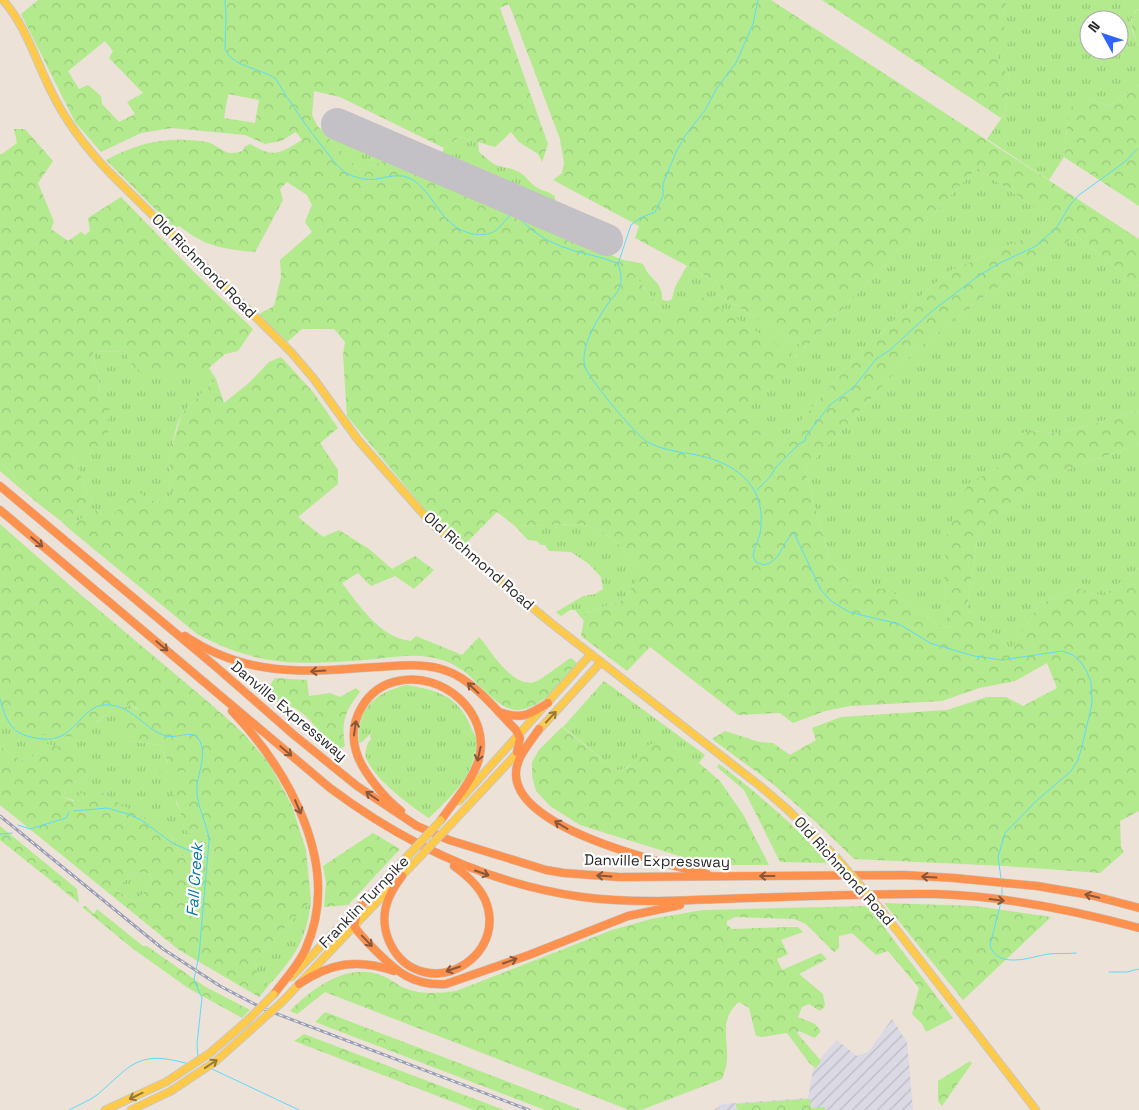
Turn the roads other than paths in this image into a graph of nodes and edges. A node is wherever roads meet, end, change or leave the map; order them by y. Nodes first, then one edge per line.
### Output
1 (3, 0) edge
2 (0, 486) edge
3 (0, 510) edge
4 (155, 617) junction
5 (591, 654) junction
6 (601, 662) junction
7 (207, 684) junction
8 (548, 702) junction
9 (497, 711) junction
10 (539, 729) junction
11 (520, 734) junction
12 (518, 752) junction
13 (441, 820) junction
14 (431, 832) junction
15 (438, 855) junction
16 (402, 876) junction
17 (724, 876) junction
18 (717, 899) junction
19 (365, 900) junction
20 (1139, 908) edge
21 (354, 926) junction
22 (1139, 928) edge
23 (400, 973) junction
24 (299, 984) junction
25 (274, 994) junction
26 (105, 1110) edge
27 (131, 1110) edge
28 (1036, 1110) edge

1 - 5 main road, Old Richmond Road
2 - 4 highway, Danville Expressway
3 -> 7 highway
9 -> 4 highway
14 -> 4 highway, Danville Expressway
5 - 6 main road, Old Richmond Road
5 - 8 main road, Franklin Turnpike
10 -> 6 main road, Franklin Turnpike
6 - 28 main road, Old Richmond Road, bridge
7 -> 15 highway
7 -> 25 highway
8 - 9 highway
8 - 11 main road, Franklin Turnpike
9 - 11 highway
10 - 12 main road, Franklin Turnpike
17 -> 10 highway
11 - 12 highway
11 - 13 main road, Franklin Turnpike
12 - 16 main road, Franklin Turnpike, bridge
14 -> 13 highway
13 - 19 main road, Franklin Turnpike, bridge
17 -> 14 highway, Danville Expressway
15 -> 16 highway
15 -> 18 highway
16 - 21 main road, Franklin Turnpike
20 -> 17 highway, Danville Expressway
18 -> 22 highway
23 -> 18 highway
19 - 21 highway
19 - 25 main road, Franklin Turnpike
21 -> 23 highway
21 - 24 main road, Franklin Turnpike
23 - 24 highway
27 -> 24 main road, Franklin Turnpike, bridge
25 -> 26 main road, Franklin Turnpike, bridge

